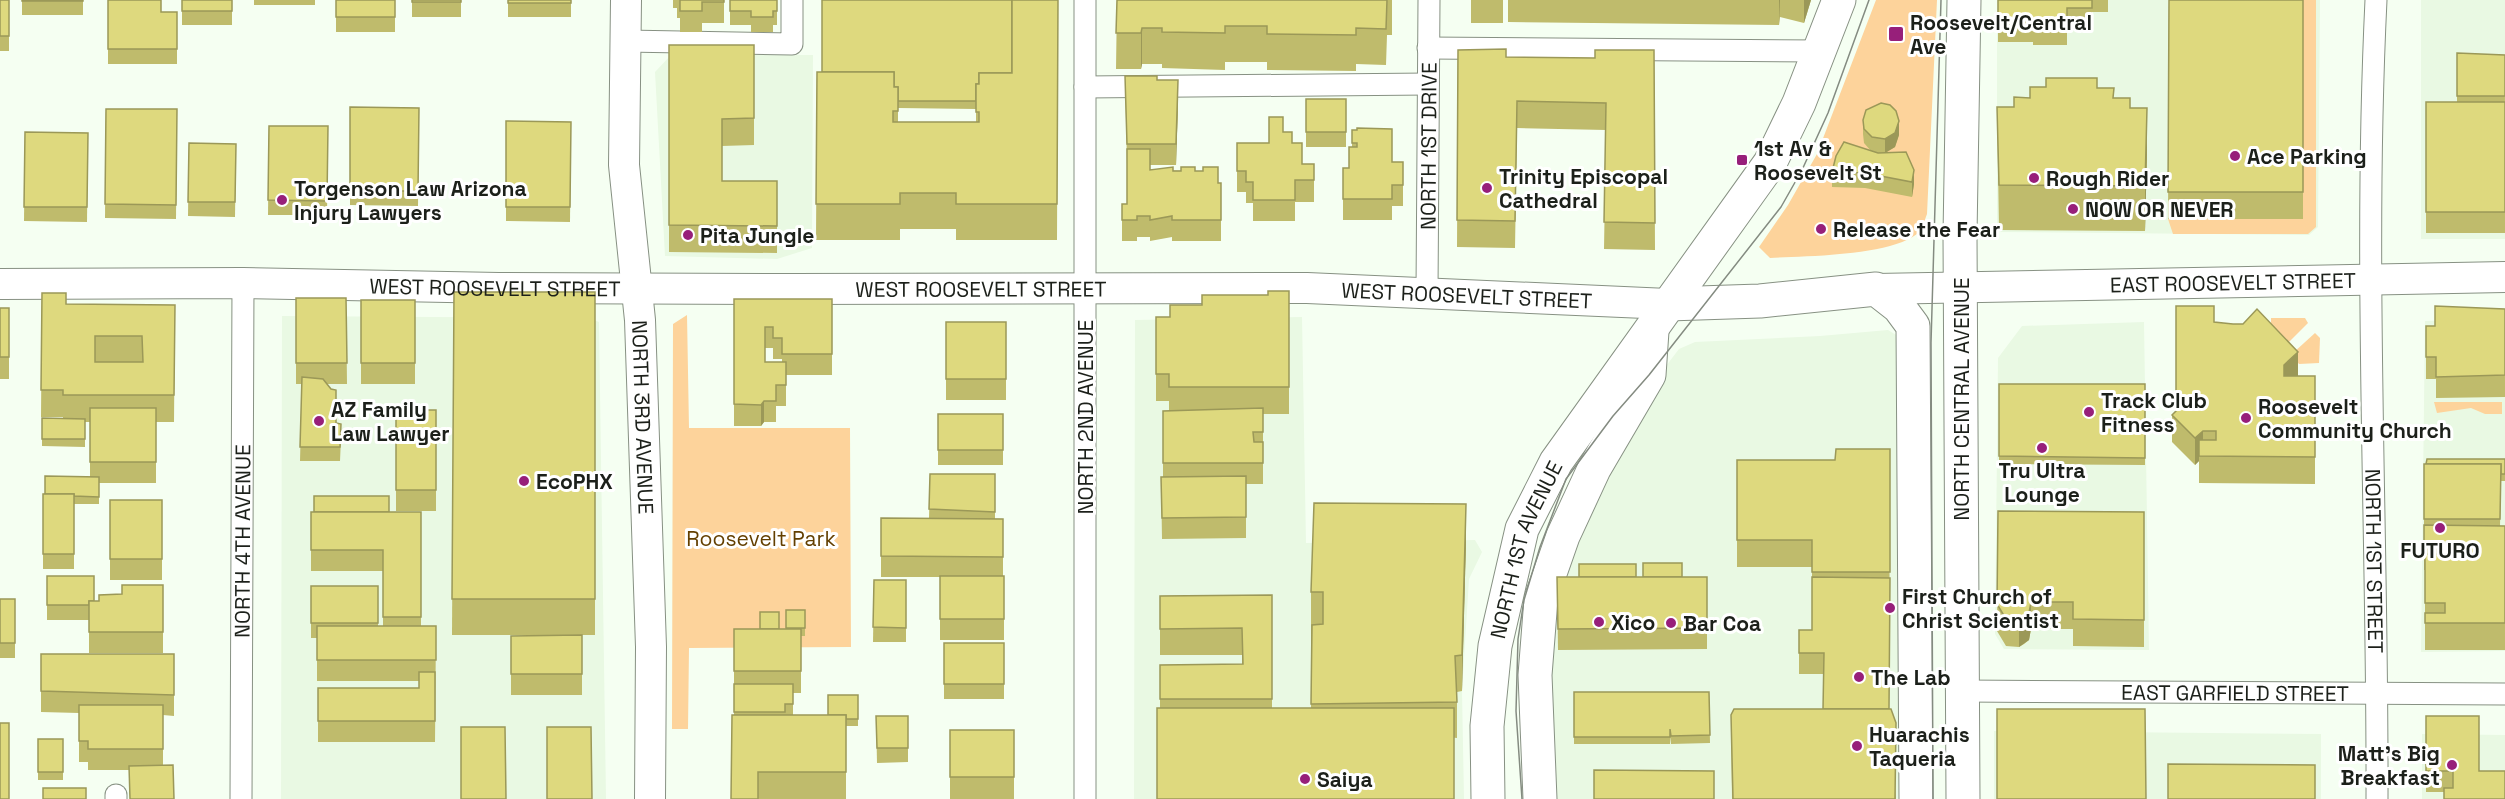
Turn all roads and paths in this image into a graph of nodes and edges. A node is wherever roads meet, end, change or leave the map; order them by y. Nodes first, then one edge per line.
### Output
1 (626, 0) edge
2 (792, 0) edge
3 (1085, 0) edge
4 (1429, 0) edge
5 (1839, 0) edge
6 (1964, 0) edge
7 (2376, 0) edge
8 (626, 41) junction
9 (1428, 48) junction
10 (1820, 51) junction
11 (1428, 84) junction
12 (1085, 87) junction
13 (2505, 277) edge
14 (2370, 278) junction
15 (243, 283) junction
16 (0, 284) edge
17 (1960, 287) junction
18 (638, 288) junction
19 (1085, 288) junction
20 (1876, 289) junction
21 (1427, 292) junction
22 (1660, 317) junction
23 (1962, 608) junction
24 (1963, 691) junction
25 (2378, 693) junction
26 (2505, 694) edge
27 (241, 799) edge
28 (650, 799) edge
29 (1085, 799) edge
30 (1488, 799) edge
31 (1540, 799) edge
32 (1916, 799) edge
33 (1926, 799) edge
34 (1963, 799) edge
35 (2377, 799) edge

1 - 8 street, NORTH 3RD AVENUE
2 - 8 street
3 - 12 street, NORTH 2ND AVENUE
4 - 9 street, NORTH 1ST DRIVE
5 - 10 main road
6 - 17 main road, NORTH CENTRAL AVENUE
7 - 14 street, NORTH 1ST STREET
8 - 18 street, NORTH 3RD AVENUE
9 - 10 street
9 - 11 street, NORTH 1ST DRIVE
10 - 22 main road
11 - 12 street
11 - 21 street, NORTH 1ST DRIVE
12 - 19 street, NORTH 2ND AVENUE
13 - 14 street, EAST ROOSEVELT STREET
14 - 17 street, EAST ROOSEVELT STREET
14 - 25 street, NORTH 1ST STREET
15 - 16 street, WEST ROOSEVELT STREET
15 - 18 street, WEST ROOSEVELT STREET
15 - 27 street, NORTH 4TH AVENUE
17 - 20 street, WEST ROOSEVELT STREET
17 - 23 main road, NORTH CENTRAL AVENUE
18 - 19 street, WEST ROOSEVELT STREET
18 - 28 street, NORTH 3RD AVENUE
19 - 21 street, WEST ROOSEVELT STREET
19 - 29 street, NORTH 2ND AVENUE
20 - 22 main road, WEST ROOSEVELT STREET
20 - 32 main road
21 - 22 street, WEST ROOSEVELT STREET
22 - 30 main road, NORTH 1ST AVENUE
22 - 31 main road, NORTH 1ST AVENUE
23 - 24 main road, NORTH CENTRAL AVENUE
23 - 33 main road
24 - 25 street, EAST GARFIELD STREET
24 - 34 main road, NORTH CENTRAL AVENUE
25 - 26 street, EAST GARFIELD STREET
25 - 35 street, NORTH 1ST STREET

